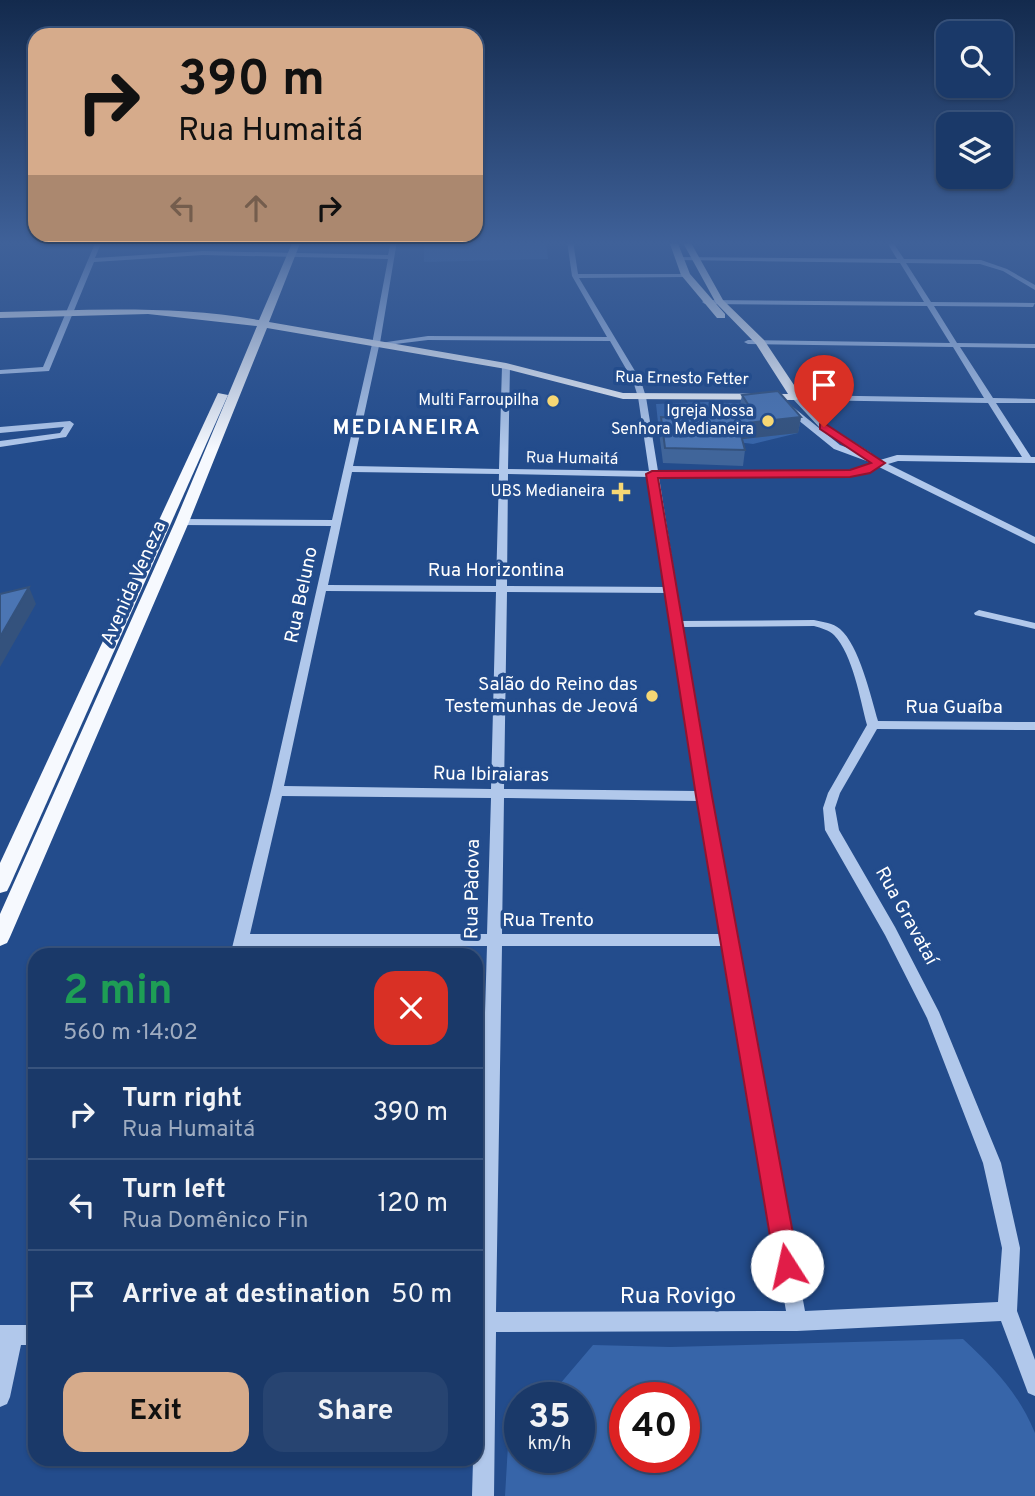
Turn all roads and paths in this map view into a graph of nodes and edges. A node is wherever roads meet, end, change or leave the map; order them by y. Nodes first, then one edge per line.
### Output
1 (265, 311) edge
2 (383, 311) edge
3 (596, 311) edge
4 (714, 311) edge
5 (728, 311) edge
6 (933, 311) edge
7 (69, 313) junction
8 (0, 315) edge
9 (261, 321) junction
10 (613, 339) junction
11 (748, 342) junction
12 (760, 342) junction
13 (379, 344) junction
14 (954, 345) junction
15 (1035, 346) edge
16 (506, 366) junction
17 (0, 372) edge
18 (642, 397) junction
19 (781, 397) junction
20 (796, 397) junction
21 (990, 401) junction
22 (1035, 401) edge
23 (697, 408) dead end
24 (675, 421) edge
25 (0, 430) edge
26 (0, 444) edge
27 (1032, 460) edge
28 (879, 463) junction
29 (347, 469) junction
30 (502, 472) junction
31 (652, 474) junction
32 (182, 522) junction
33 (336, 523) junction
34 (1035, 541) edge
35 (144, 569) junction
36 (161, 569) junction
37 (322, 588) junction
38 (501, 588) junction
39 (670, 590) junction
40 (979, 613) dead end
41 (120, 621) junction
42 (138, 621) junction
43 (677, 624) junction
44 (1035, 626) edge
45 (73, 724) junction
46 (93, 724) junction
47 (873, 725) junction
48 (1035, 726) edge
49 (277, 791) junction
50 (498, 794) junction
51 (704, 796) junction
52 (37, 853) junction
53 (13, 855) junction
54 (0, 885) edge
55 (0, 937) edge
56 (240, 940) junction
57 (730, 940) junction
58 (495, 941) junction
59 (238, 948) edge
60 (483, 1268) edge
61 (1007, 1311) junction
62 (797, 1321) junction
63 (483, 1322) edge
64 (7, 1335) edge
65 (28, 1335) edge
66 (1035, 1386) edge
67 (0, 1397) edge
68 (482, 1466) edge
69 (482, 1496) edge

1 - 9 main road, Avenida Veneza
2 - 13 street, Rua Beluno
3 - 10 street
4 - 11 main road
5 - 12 main road
6 - 14 street
7 - 8 main road, Rua Ernesto Fetter
7 - 9 main road, Rua Ernesto Fetter
7 - 17 street
9 - 13 main road, Rua Ernesto Fetter
9 - 32 main road, Avenida Veneza
9 - 35 main road, Avenida Veneza
10 - 13 street
10 - 18 street
11 - 12 street
11 - 19 main road
12 - 14 street
12 - 20 main road
13 - 16 main road, Rua Ernesto Fetter
13 - 29 street, Rua Beluno
14 - 15 street
14 - 21 street
16 - 18 main road, Rua Ernesto Fetter
16 - 30 street, Rua Pàdova
18 - 19 main road, Rua Ernesto Fetter
18 - 31 street
19 - 20 main road, Rua Ernesto Fetter
19 - 28 street
20 - 21 street, Rua Ernesto Fetter
20 - 28 street
21 - 22 street, Rua Ernesto Fetter
21 - 27 street
23 - 24 path
25 - 26 street
27 - 28 street, Rua Humaitá
28 - 31 street, Rua Humaitá
28 - 34 street
29 - 30 street, Rua Humaitá
29 - 33 street, Rua Beluno
30 - 31 street, Rua Humaitá
30 - 38 street, Rua Pàdova
31 - 39 street
32 - 33 street
32 - 36 main road, Avenida Veneza
33 - 37 street, Rua Beluno
35 - 36 main road
35 - 41 main road, Avenida Veneza
36 - 42 main road, Avenida Veneza
37 - 38 street, Rua Horizontina
37 - 49 street, Rua Beluno
38 - 39 street, Rua Horizontina
38 - 50 street, Rua Pàdova
39 - 43 street
40 - 44 street
41 - 42 main road
41 - 45 main road, Avenida Veneza
42 - 46 main road, Avenida Veneza
43 - 47 street
43 - 51 street
45 - 46 main road
45 - 53 main road, Avenida Veneza
46 - 52 main road, Avenida Veneza
47 - 48 street, Rua Guaíba
47 - 61 street, Rua Gravataí
49 - 50 street, Rua Ibiraiaras
49 - 56 street, Rua Beluno
50 - 51 street, Rua Ibiraiaras
50 - 58 street, Rua Pàdova
51 - 57 street
52 - 53 main road
52 - 55 main road, Avenida Veneza
53 - 54 main road, Avenida Veneza
56 - 58 street, Rua Trento
56 - 59 street, Rua Beluno
57 - 58 street, Rua Trento
57 - 62 street
58 - 60 street, Rua Pàdova
61 - 62 street, Rua Rovigo
61 - 66 street, Rua Gravataí
62 - 63 street, Rua Rovigo
64 - 65 street
64 - 67 street
68 - 69 street, Rua Pàdova

